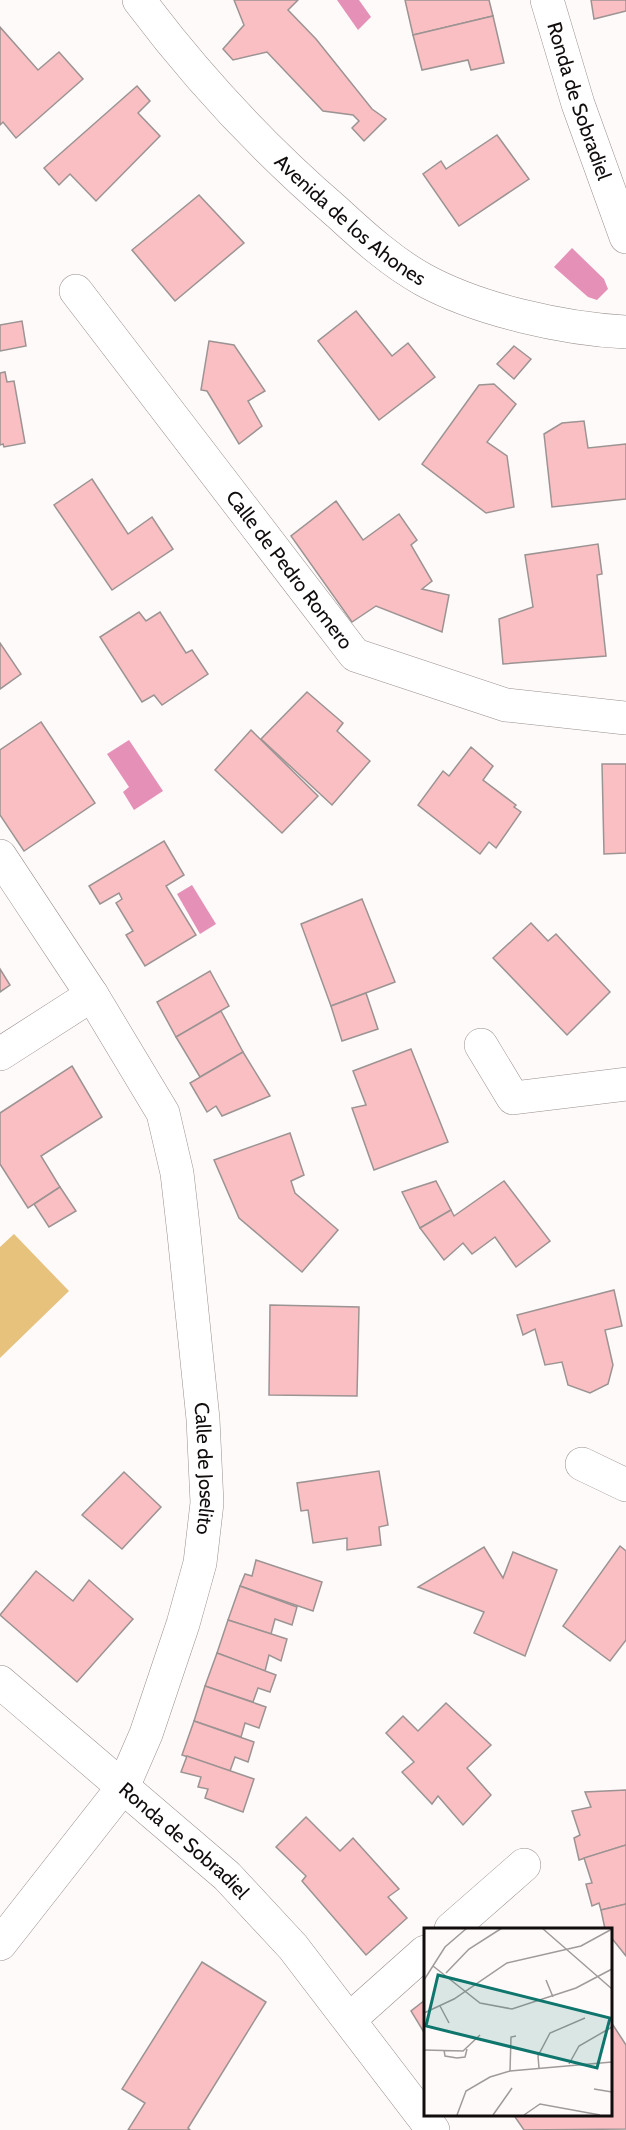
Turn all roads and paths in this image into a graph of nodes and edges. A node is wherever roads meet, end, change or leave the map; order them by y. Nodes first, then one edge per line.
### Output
1 (139, 0) edge
2 (548, 0) edge
3 (626, 237) edge
4 (76, 291) dead end
5 (626, 332) edge
6 (626, 718) edge
7 (0, 856) edge
8 (92, 995) junction
9 (481, 1045) dead end
10 (0, 1054) edge
11 (626, 1084) edge
12 (582, 1464) dead end
13 (626, 1485) edge
14 (0, 1682) edge
15 (123, 1787) junction
16 (524, 1865) dead end
17 (452, 1928) edge
18 (0, 1944) edge
19 (424, 1953) edge
20 (350, 2019) junction
21 (434, 2130) edge

1 - 5 street, Avenida de los Ahones
2 - 3 street, Ronda de Sobradiel
4 - 6 street, Calle de Pedro Romero
7 - 8 street, Calle de Joselito
8 - 10 street
8 - 15 street, Calle de Joselito
9 - 11 street
12 - 13 street
14 - 15 street, Ronda de Sobradiel
15 - 18 street, Calle de Joselito
15 - 20 street, Ronda de Sobradiel
16 - 17 street
19 - 20 street
20 - 21 street, Ronda de Sobradiel

